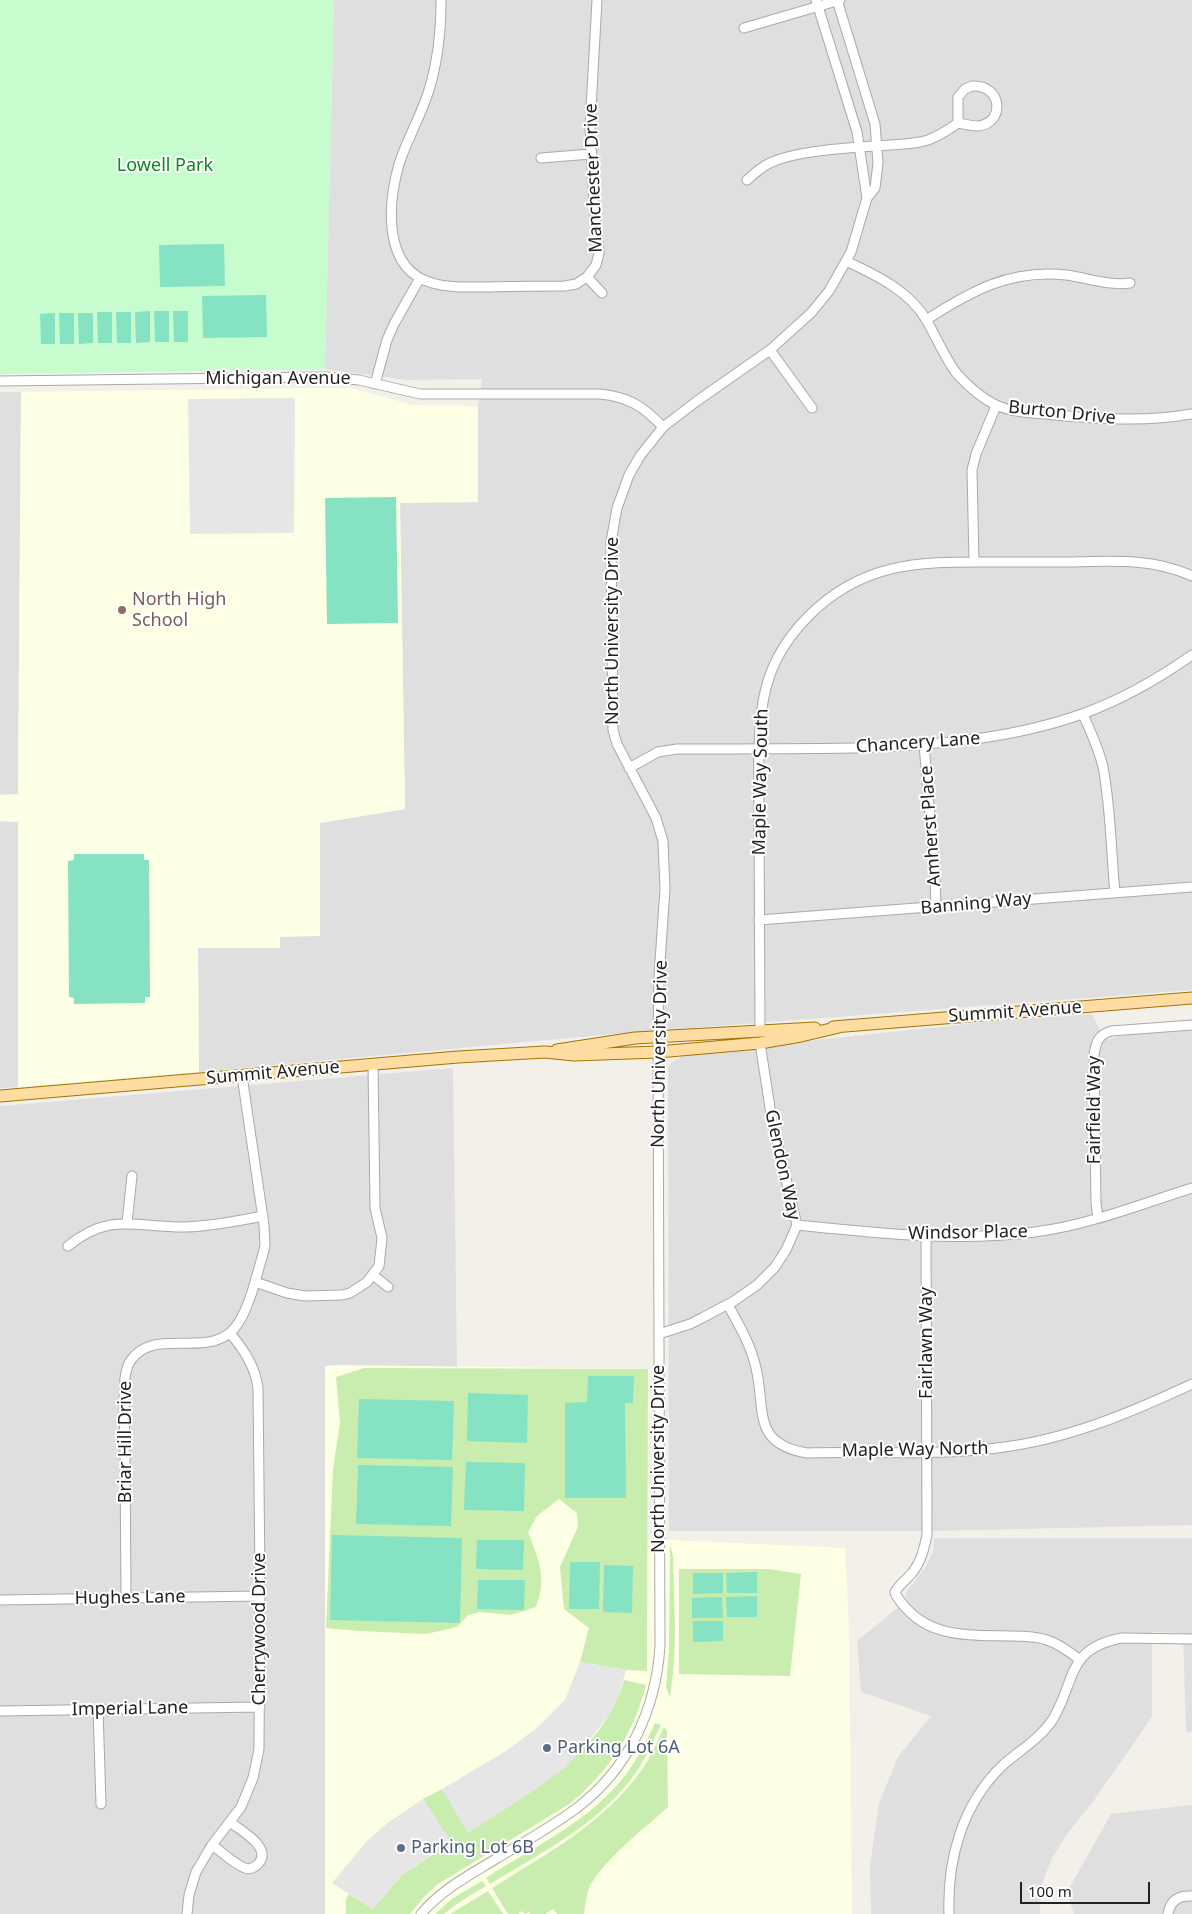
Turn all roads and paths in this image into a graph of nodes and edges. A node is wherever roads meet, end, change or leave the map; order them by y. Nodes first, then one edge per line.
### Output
1 (441, 0) edge
2 (597, 0) edge
3 (838, 0) edge
4 (817, 3) edge
5 (744, 28) dead end
6 (958, 123) junction
7 (877, 147) junction
8 (860, 148) junction
9 (591, 154) junction
10 (541, 158) dead end
11 (747, 180) dead end
12 (867, 198) junction
13 (846, 261) junction
14 (587, 277) junction
15 (420, 278) junction
16 (1130, 283) dead end
17 (602, 293) dead end
18 (926, 320) junction
19 (770, 350) junction
20 (0, 381) edge
21 (375, 384) junction
22 (996, 406) junction
23 (812, 408) dead end
24 (1192, 414) edge
25 (663, 427) junction
26 (974, 562) junction
27 (1192, 576) edge
28 (1192, 655) edge
29 (1083, 714) junction
30 (924, 744) junction
31 (759, 749) junction
32 (629, 768) junction
33 (1192, 887) edge
34 (1115, 893) junction
35 (936, 907) junction
36 (759, 920) junction
37 (1192, 998) edge
38 (1192, 1025) edge
39 (839, 1026) junction
40 (760, 1031) junction
41 (658, 1036) junction
42 (760, 1043) junction
43 (545, 1052) junction
44 (658, 1052) junction
45 (373, 1064) junction
46 (242, 1076) junction
47 (0, 1096) edge
48 (132, 1176) dead end
49 (1192, 1188) edge
50 (263, 1216) junction
51 (1098, 1218) junction
52 (128, 1223) junction
53 (797, 1225) junction
54 (926, 1235) junction
55 (68, 1246) dead end
56 (373, 1275) junction
57 (255, 1282) junction
58 (388, 1288) dead end
59 (728, 1305) junction
60 (230, 1333) junction
61 (658, 1334) junction
62 (1192, 1384) edge
63 (927, 1452) junction
64 (259, 1596) junction
65 (126, 1599) junction
66 (0, 1600) edge
67 (1192, 1639) edge
68 (1080, 1660) junction
69 (260, 1708) junction
70 (98, 1709) junction
71 (0, 1711) edge
72 (100, 1804) dead end
73 (230, 1822) junction
74 (212, 1845) junction
75 (1192, 1896) edge
76 (187, 1914) edge
77 (421, 1914) edge
78 (949, 1914) edge
79 (1168, 1914) edge

1 - 15 street, Manchester Drive
2 - 9 street, Manchester Drive
3 - 4 street
3 - 7 street, North University Drive
4 - 5 street
4 - 8 street, North University Drive
6 - 6 street
6 - 7 street
7 - 8 street
7 - 12 street, North University Drive
8 - 11 street
8 - 12 street, North University Drive
9 - 10 street
9 - 14 street, Manchester Drive
12 - 13 street, North University Drive
13 - 18 street, Burton Drive
13 - 19 street, North University Drive
14 - 15 street, Manchester Drive
14 - 17 street
15 - 21 street
16 - 18 street
18 - 22 street, Burton Drive
19 - 23 street
19 - 25 street, North University Drive
20 - 21 street, Michigan Avenue
21 - 25 street, Michigan Avenue
22 - 24 street, Burton Drive
22 - 26 street
25 - 32 street, North University Drive
26 - 27 street, Maple Way South
26 - 31 street, Maple Way South
28 - 29 street, Chancery Lane
29 - 30 street, Chancery Lane
29 - 34 street
30 - 31 street, Chancery Lane
30 - 35 street, Amherst Place
31 - 32 street, Chancery Lane
31 - 36 street, Maple Way South
32 - 41 street, North University Drive
33 - 34 street, Banning Way
34 - 35 street, Banning Way
35 - 36 street, Banning Way
36 - 40 street, Maple Way South
37 - 39 main road, Summit Avenue
38 - 51 street, Fairfield Way
39 - 40 main road, Summit Avenue
39 - 42 main road, Summit Avenue
40 - 41 main road, Summit Avenue
41 - 43 main road, Summit Avenue
41 - 44 street, North University Drive
42 - 44 main road, Summit Avenue
42 - 53 street, Glendon Way
43 - 44 main road, Summit Avenue
43 - 45 main road, Summit Avenue
44 - 61 street, North University Drive
45 - 46 main road, Summit Avenue
45 - 56 street
46 - 47 main road, Summit Avenue
46 - 50 street
48 - 52 street
49 - 51 street, Windsor Place
50 - 52 street
50 - 57 street
51 - 54 street, Windsor Place
52 - 55 street
53 - 54 street, Windsor Place
53 - 59 street, Glendon Way
54 - 63 street, Fairlawn Way
56 - 57 street
56 - 58 street
57 - 60 street
59 - 61 street, Glendon Way
59 - 63 street, Maple Way North
60 - 64 street, Cherrywood Drive
60 - 65 street, Briar Hill Drive
61 - 77 street, North University Drive
62 - 63 street, Maple Way North
63 - 68 street, Fairlawn Way
64 - 65 street, Hughes Lane
64 - 69 street, Cherrywood Drive
65 - 66 street, Hughes Lane
67 - 68 street
68 - 78 street
69 - 70 street, Imperial Lane
69 - 73 street, Cherrywood Drive
70 - 71 street, Imperial Lane
70 - 72 street
73 - 74 street, Cherrywood Drive
73 - 74 street
74 - 76 street, Cherrywood Drive
75 - 79 street

